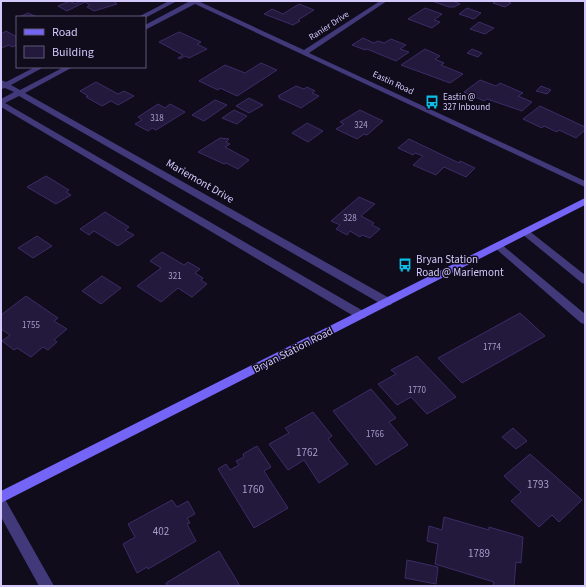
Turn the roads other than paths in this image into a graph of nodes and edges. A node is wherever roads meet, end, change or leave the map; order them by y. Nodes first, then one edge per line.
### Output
1 (174, 1) edge
2 (193, 1) edge
3 (384, 1) edge
4 (143, 16) edge
5 (146, 27) edge
6 (304, 53) junction
7 (38, 68) edge
8 (67, 68) edge
9 (3, 84) edge
10 (20, 92) junction
11 (1, 103) edge
12 (585, 184) edge
13 (585, 201) edge
14 (525, 232) junction
15 (498, 246) junction
16 (585, 280) edge
17 (387, 302) junction
18 (362, 315) junction
19 (585, 320) edge
20 (1, 497) edge
21 (1, 505) edge
22 (47, 586) edge

1 - 4 street
2 - 5 street
2 - 6 street, Eastin Road
3 - 6 street, Ranier Drive
6 - 12 street, Eastin Road
7 - 9 street
8 - 10 street
9 - 10 street, Mariemont Drive
10 - 11 street
10 - 17 street, Mariemont Drive
11 - 18 street
13 - 14 main road, Bryan Station Road
14 - 15 main road, Bryan Station Road
14 - 16 street
15 - 17 main road, Bryan Station Road
15 - 19 street
17 - 18 main road, Bryan Station Road
18 - 20 main road, Bryan Station Road
21 - 22 street

